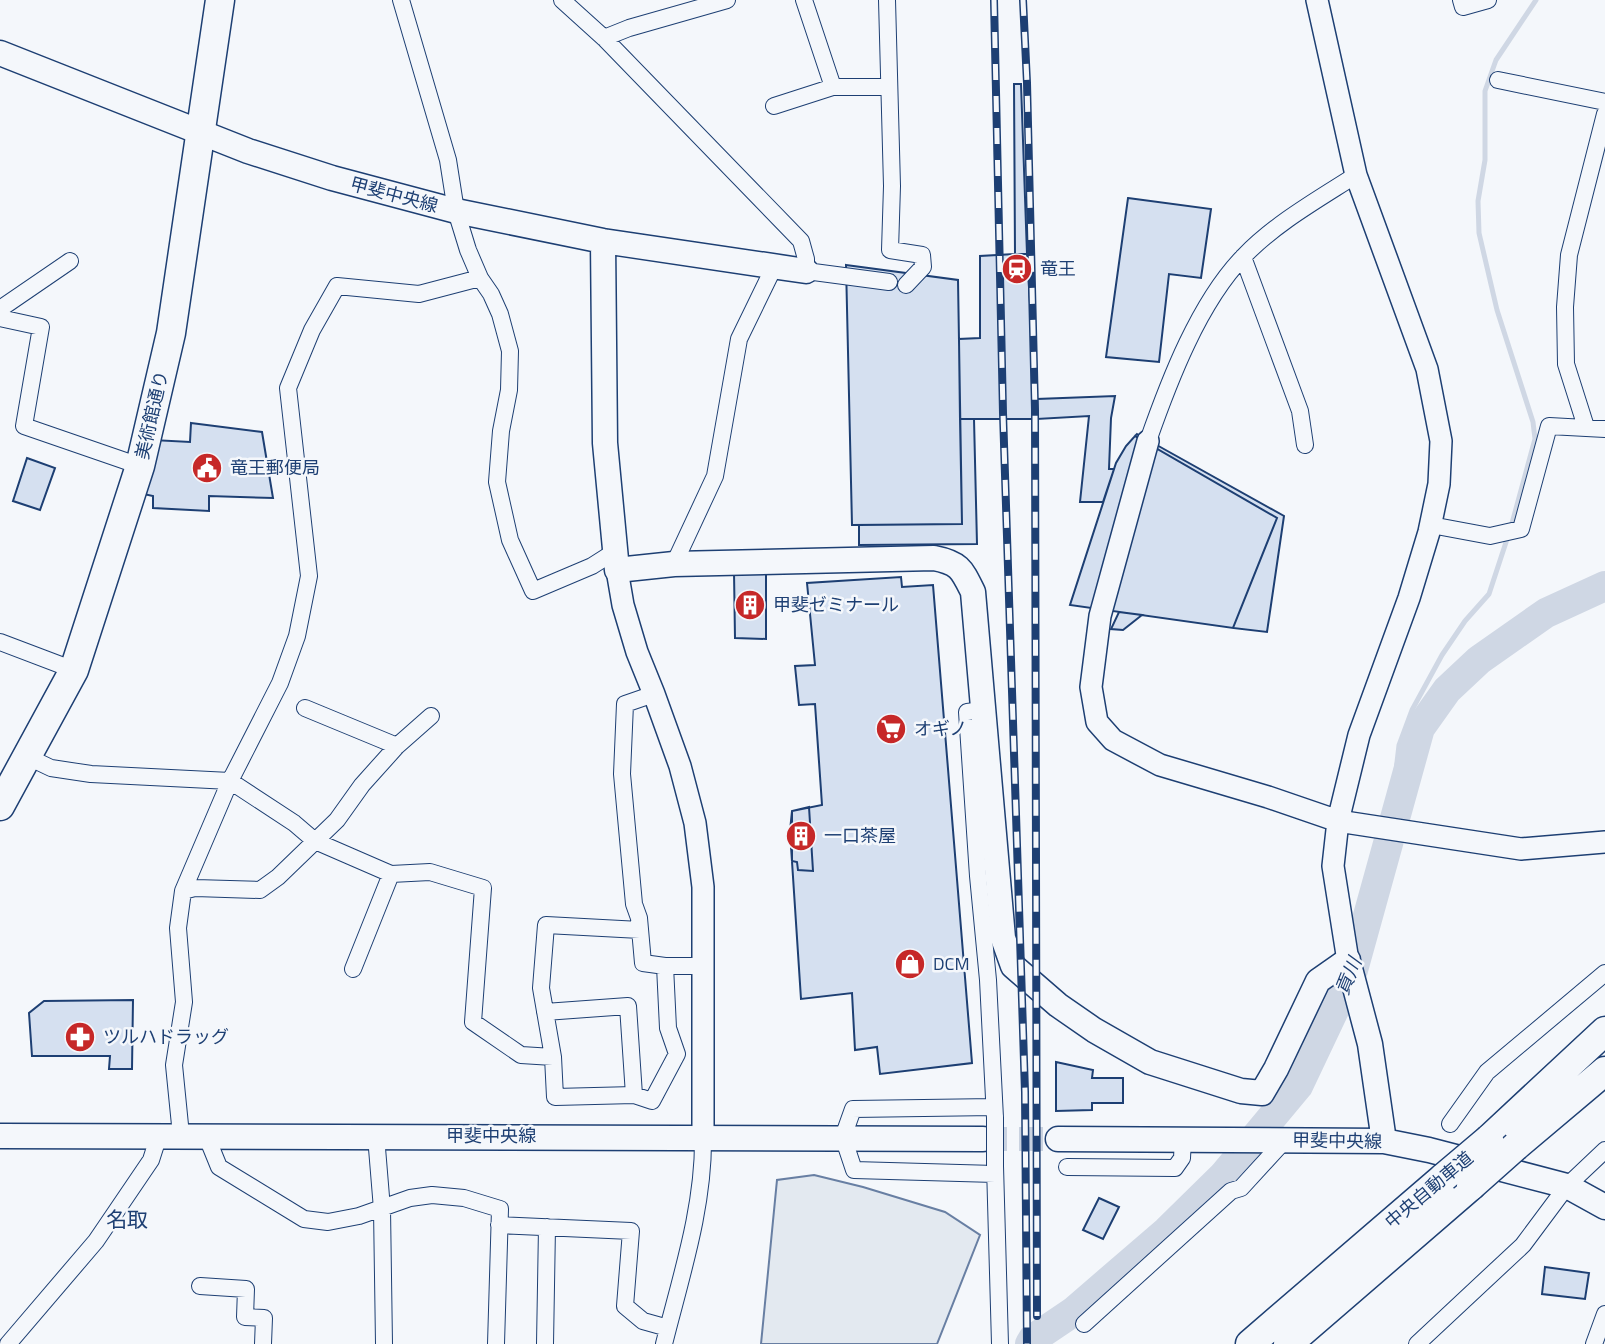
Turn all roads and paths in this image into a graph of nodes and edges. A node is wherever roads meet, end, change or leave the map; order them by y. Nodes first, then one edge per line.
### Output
1 (220, 0) edge
2 (401, 0) edge
3 (562, 0) edge
4 (727, 0) edge
5 (804, 0) edge
6 (887, 0) edge
7 (1317, 0) edge
8 (1461, 0) edge
9 (1488, 0) edge
10 (604, 38) junction
11 (0, 53) edge
12 (1498, 80) dead end
13 (833, 87) junction
14 (888, 87) junction
15 (1605, 102) edge
16 (774, 106) dead end
17 (1605, 114) edge
18 (200, 132) junction
19 (1356, 174) junction
20 (456, 211) junction
21 (603, 241) junction
22 (1243, 257) junction
23 (70, 261) dead end
24 (775, 265) junction
25 (806, 271) junction
26 (480, 278) junction
27 (888, 282) dead end
28 (906, 285) dead end
29 (0, 309) edge
30 (0, 318) edge
31 (1586, 427) junction
32 (1605, 429) edge
33 (1148, 441) joint
34 (1305, 445) dead end
35 (140, 466) junction
36 (1431, 525) junction
37 (615, 561) junction
38 (674, 564) junction
39 (0, 642) edge
40 (74, 670) junction
41 (654, 694) junction
42 (305, 708) dead end
43 (983, 710) junction
44 (431, 716) dead end
45 (397, 746) junction
46 (29, 757) junction
47 (230, 781) junction
48 (0, 806) edge
49 (1338, 821) junction
50 (315, 841) junction
51 (1605, 842) edge
52 (391, 874) junction
53 (184, 891) junction
54 (640, 930) junction
55 (1348, 961) junction
56 (704, 966) junction
57 (665, 967) junction
58 (353, 969) dead end
59 (1605, 972) edge
60 (545, 1012) junction
61 (1605, 1031) edge
62 (553, 1057) junction
63 (1605, 1071) edge
64 (635, 1095) junction
65 (991, 1121) junction
66 (1450, 1124) dead end
67 (182, 1135) junction
68 (0, 1136) edge
69 (376, 1136) junction
70 (703, 1137) junction
71 (843, 1137) junction
72 (1058, 1139) tunnel mouth
73 (1187, 1140) junction
74 (1284, 1140) junction
75 (1384, 1141) junction
76 (1503, 1143) junction
77 (1605, 1150) edge
78 (1067, 1167) dead end
79 (995, 1170) junction
80 (1567, 1186) junction
81 (1605, 1207) edge
82 (382, 1209) junction
83 (499, 1225) junction
84 (547, 1227) junction
85 (200, 1286) dead end
86 (1605, 1314) edge
87 (1084, 1324) dead end
88 (666, 1336) edge
89 (9, 1344) edge
90 (263, 1344) edge
91 (384, 1344) edge
92 (496, 1344) edge
93 (545, 1344) edge
94 (1000, 1344) edge
95 (1250, 1344) edge
96 (1288, 1344) edge
97 (1418, 1344) edge
98 (1594, 1344) edge

1 - 18 highway, 美術館通り
2 - 20 street
3 - 10 street
4 - 10 street
5 - 13 street
6 - 14 street
7 - 19 street
8 - 9 street
10 - 25 street
11 - 18 main road, 甲斐中央線
12 - 15 street
13 - 14 street
13 - 16 street
14 - 28 street
17 - 31 street
18 - 20 main road, 甲斐中央線
18 - 35 highway, 美術館通り
19 - 22 street
19 - 36 street
20 - 21 main road, 甲斐中央線
20 - 26 street
21 - 24 main road, 甲斐中央線
21 - 37 main road
22 - 33 street
22 - 34 street
23 - 29 street
24 - 25 main road, 甲斐中央線
24 - 38 street
25 - 27 street
26 - 37 street
26 - 47 street
30 - 35 street
31 - 32 street
31 - 36 street
33 - 49 street
35 - 40 highway, 美術館通り
36 - 49 street
37 - 38 main road
37 - 41 street
38 - 43 main road
39 - 40 street
40 - 46 highway, 美術館通り
41 - 54 street
41 - 56 street
42 - 45 street
43 - 55 main road
43 - 65 street
44 - 45 street
45 - 50 street
46 - 47 street
46 - 48 highway, 美術館通り
47 - 50 street
47 - 53 street
49 - 51 street
49 - 55 street
50 - 52 street
50 - 53 street
52 - 58 street
52 - 62 street
53 - 67 street
54 - 57 street
54 - 60 street
55 - 75 main road
56 - 57 street
56 - 70 street
57 - 64 street
59 - 66 street
60 - 62 street
60 - 64 street
61 - 76 highway, 中央自動車道
62 - 64 street
63 - 76 highway, 中央自動車道
65 - 71 main road, 甲斐中央線
65 - 71 street
65 - 79 street, bridge
67 - 68 main road, 甲斐中央線
67 - 69 main road, 甲斐中央線
67 - 82 street
67 - 89 street
69 - 70 main road, 甲斐中央線
69 - 82 street
70 - 71 main road, 甲斐中央線
70 - 88 street
71 - 79 street
72 - 73 main road, 甲斐中央線
73 - 74 main road, 甲斐中央線
73 - 78 street
74 - 75 main road, 甲斐中央線
74 - 87 street
75 - 80 main road, 甲斐中央線
76 - 95 highway, 中央自動車道, bridge
76 - 96 highway, 中央自動車道, bridge
77 - 80 street
79 - 94 street
80 - 81 main road, 甲斐中央線
80 - 97 street
82 - 83 street
82 - 91 street
83 - 84 street
83 - 92 street
84 - 88 street
84 - 93 street
85 - 90 street
86 - 98 street

